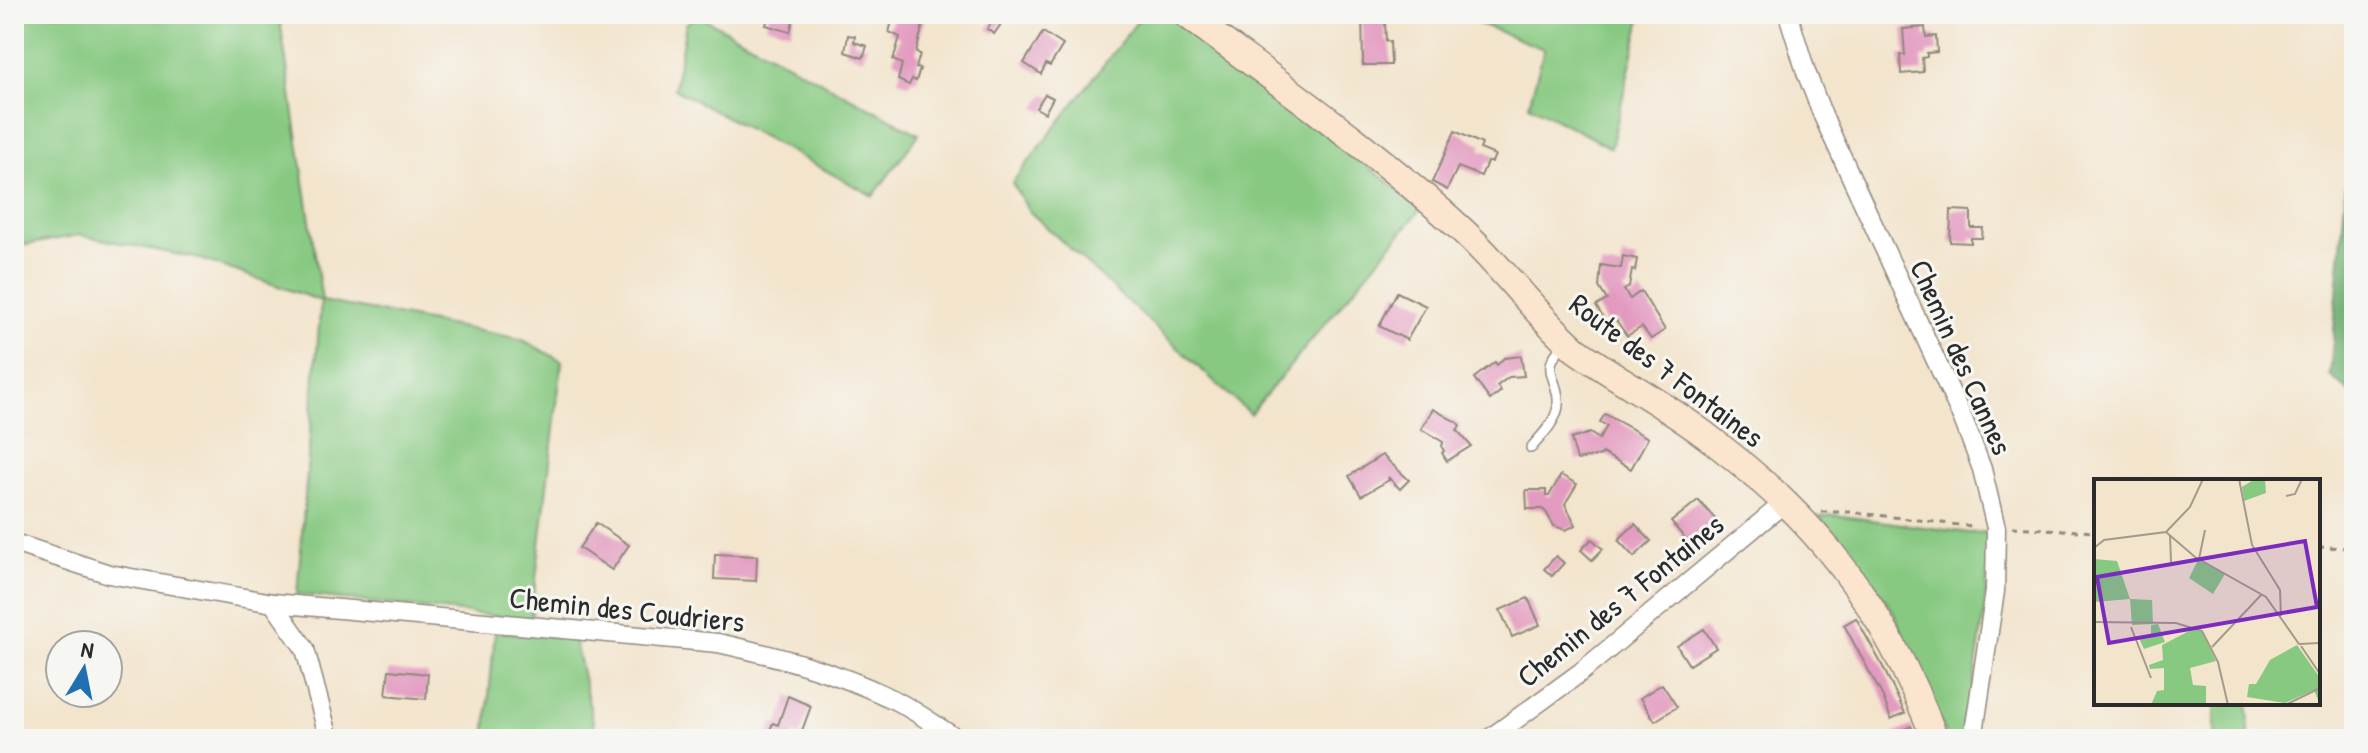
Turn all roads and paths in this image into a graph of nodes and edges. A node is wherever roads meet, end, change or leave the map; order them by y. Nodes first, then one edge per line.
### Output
1 (1186, 14) edge
2 (1788, 14) edge
3 (1567, 342) junction
4 (1531, 448) dead end
5 (1791, 511) junction
6 (1996, 528) junction
7 (2094, 532) edge
8 (14, 543) edge
9 (2320, 547) edge
10 (2354, 548) edge
11 (273, 603) junction
12 (329, 739) edge
13 (957, 739) edge
14 (1489, 739) edge
15 (1935, 739) edge
16 (1973, 739) edge

1 - 3 street, Route des 7 Fontaines
2 - 6 street, Chemin des Cannes
3 - 4 lane
3 - 5 street, Route des 7 Fontaines
5 - 6 path
5 - 14 street, Chemin des 7 Fontaines
5 - 15 street, Route des 7 Fontaines
6 - 7 path
6 - 16 street, Chemin des Cannes
8 - 11 street, Chemin des Coudriers
9 - 10 path
11 - 12 street
11 - 13 street, Chemin des Coudriers

